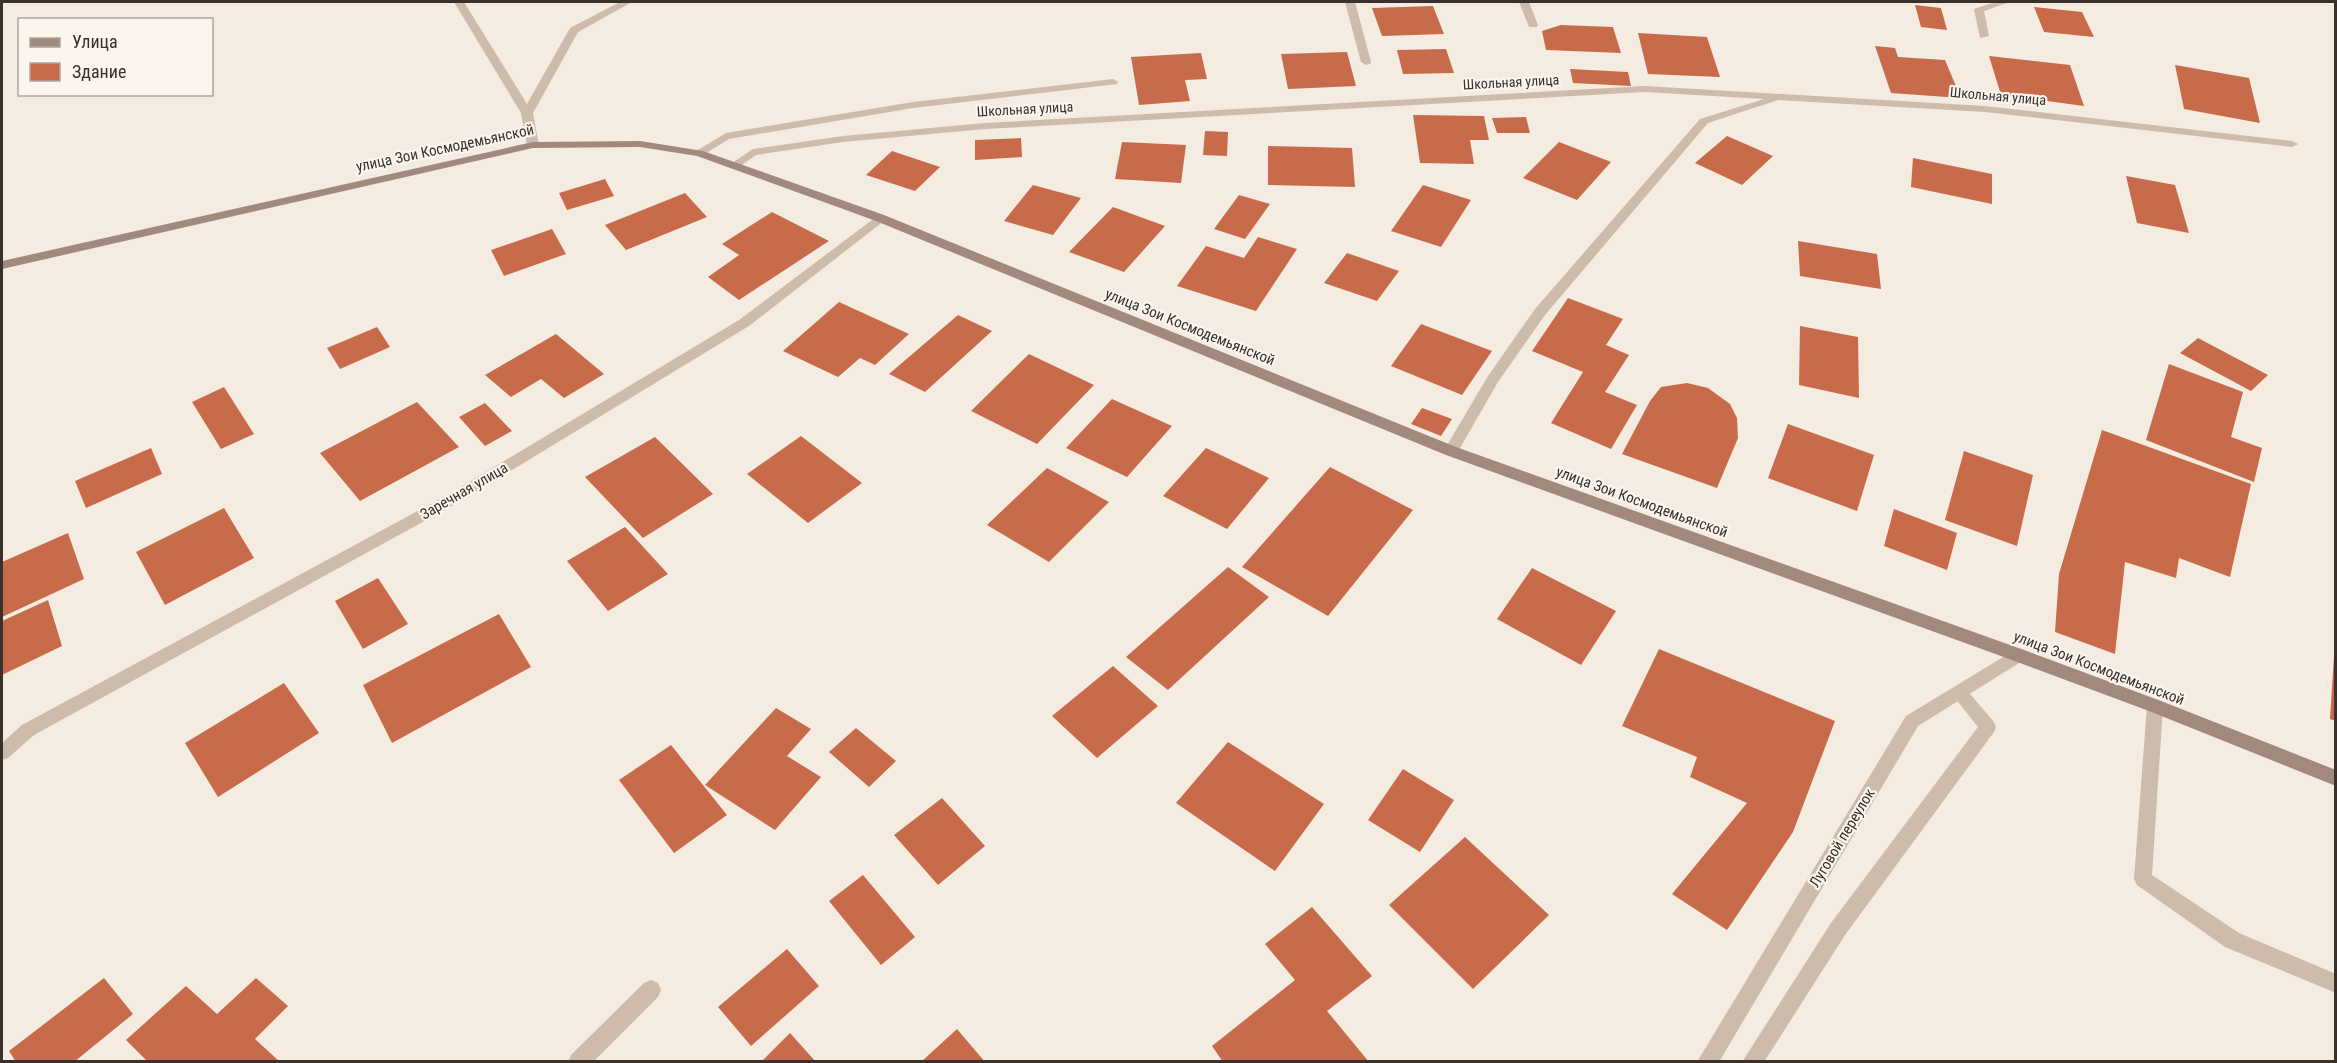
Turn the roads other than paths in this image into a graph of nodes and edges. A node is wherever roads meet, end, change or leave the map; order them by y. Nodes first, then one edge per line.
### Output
1 (459, 2) edge
2 (627, 2) edge
3 (1350, 2) edge
4 (1524, 2) edge
5 (2005, 2) edge
6 (1978, 5) edge
7 (1533, 25) dead end
8 (1984, 36) dead end
9 (1366, 62) dead end
10 (1113, 82) dead end
11 (1782, 97) junction
12 (527, 113) junction
13 (2292, 144) dead end
14 (532, 145) junction
15 (699, 153) junction
16 (735, 165) junction
17 (880, 218) junction
18 (2, 265) edge
19 (1450, 451) junction
20 (2018, 655) junction
21 (1959, 693) junction
22 (2155, 706) junction
23 (2, 753) edge
24 (2336, 778) edge
25 (2336, 984) edge
26 (651, 990) dead end
27 (578, 1062) edge
28 (1707, 1062) edge
29 (1752, 1062) edge

1 - 12 street
2 - 12 street
3 - 9 street
4 - 7 street
5 - 6 street
6 - 8 street
10 - 15 street
11 - 13 street, Школьная улица
11 - 16 street, Школьная улица
11 - 19 street
12 - 14 street
14 - 15 street, улица Зои Космодемьянской
14 - 18 street, улица Зои Космодемьянской
15 - 16 street, улица Зои Космодемьянской
16 - 17 street, улица Зои Космодемьянской
17 - 19 street, улица Зои Космодемьянской
17 - 23 street, Заречная улица
19 - 20 street, улица Зои Космодемьянской
20 - 21 street, Луговой переулок
20 - 22 street, улица Зои Космодемьянской
21 - 28 street, Луговой переулок
21 - 29 street
22 - 24 street, улица Зои Космодемьянской
22 - 25 street
26 - 27 street

